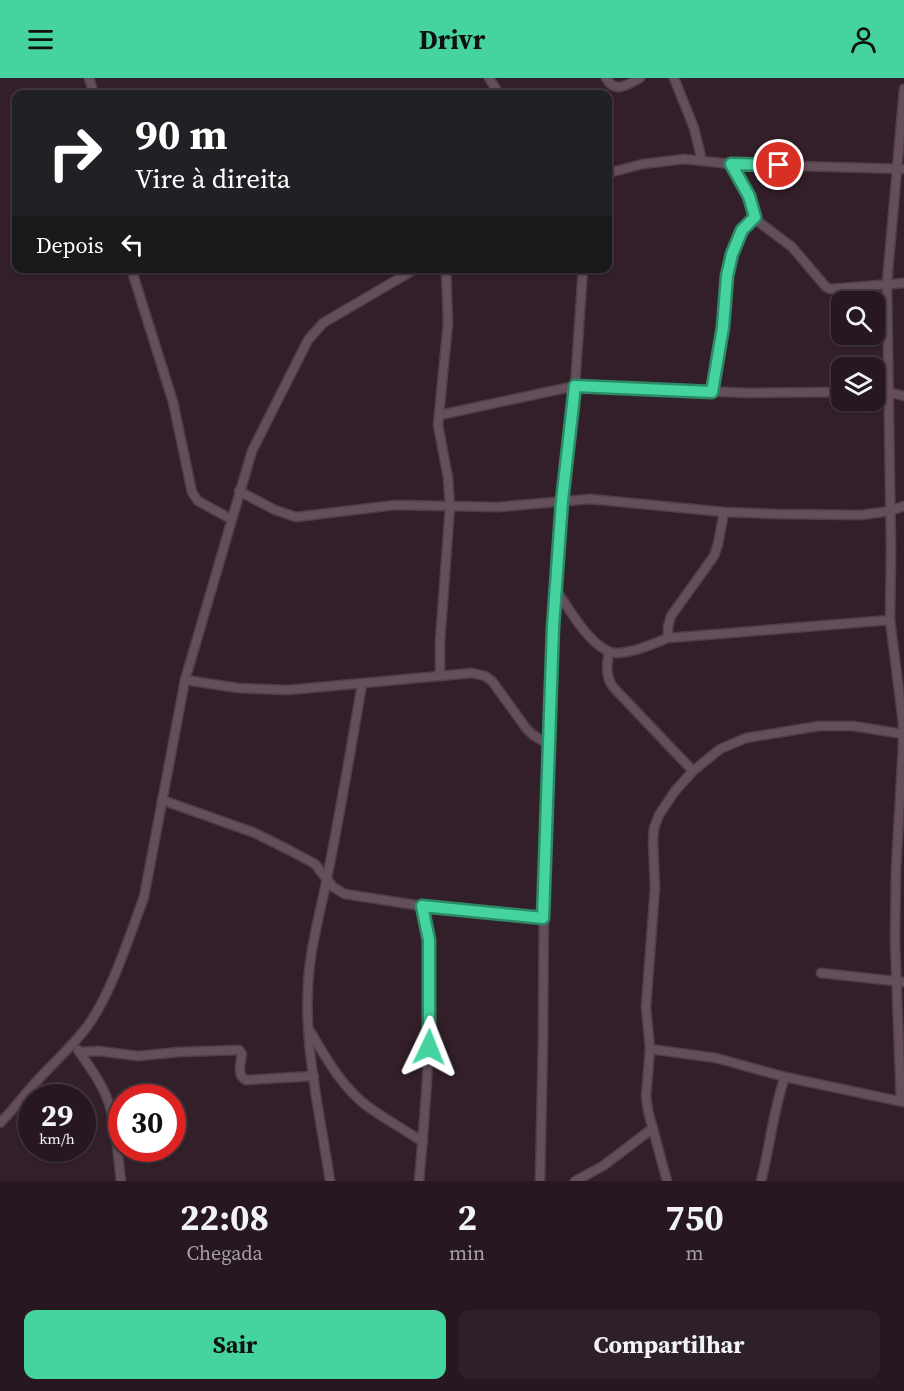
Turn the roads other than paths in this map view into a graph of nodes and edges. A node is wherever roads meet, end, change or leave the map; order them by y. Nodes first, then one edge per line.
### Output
1 (606, 78) edge
2 (640, 78) edge
3 (674, 78) edge
4 (904, 88) edge
5 (702, 161) junction
6 (731, 164) junction
7 (901, 169) edge
8 (612, 172) edge
9 (755, 217) junction
10 (133, 273) edge
11 (409, 273) edge
12 (446, 273) edge
13 (583, 273) edge
14 (904, 282) edge
15 (887, 283) junction
16 (575, 386) junction
17 (712, 392) junction
18 (831, 392) edge
19 (888, 392) junction
20 (904, 396) edge
21 (440, 416) junction
22 (239, 491) junction
23 (562, 501) junction
24 (450, 506) junction
25 (904, 506) edge
26 (890, 511) junction
27 (724, 512) junction
28 (231, 519) junction
29 (557, 591) junction
30 (890, 620) junction
31 (668, 638) junction
32 (609, 652) junction
33 (441, 676) junction
34 (185, 680) junction
35 (362, 684) junction
36 (903, 735) edge
37 (548, 744) junction
38 (693, 771) junction
39 (162, 800) junction
40 (900, 870) edge
41 (327, 880) junction
42 (422, 906) junction
43 (543, 918) junction
44 (821, 973) dead end
45 (900, 981) edge
46 (309, 1028) junction
47 (74, 1043) junction
48 (650, 1049) junction
49 (80, 1052) junction
50 (314, 1076) junction
51 (785, 1077) junction
52 (903, 1101) edge
53 (0, 1123) edge
54 (653, 1128) junction
55 (423, 1142) junction
56 (121, 1181) edge
57 (330, 1181) edge
58 (419, 1181) edge
59 (540, 1181) edge
60 (574, 1181) edge
61 (667, 1181) edge
62 (761, 1181) edge

1 - 2 street
3 - 5 street
4 - 7 street
5 - 6 street
5 - 8 street
6 - 7 street
6 - 9 street
7 - 15 street
9 - 15 street
9 - 17 street
10 - 28 street
11 - 22 street
12 - 21 street
13 - 16 street
14 - 15 street
15 - 19 street
16 - 17 street
16 - 21 street
16 - 23 street
17 - 18 street
19 - 20 street
19 - 26 street
21 - 24 street
22 - 24 street
22 - 28 street
23 - 24 street
23 - 27 street
23 - 29 street
24 - 33 street
25 - 26 street
26 - 27 street
26 - 30 street
27 - 31 street
28 - 34 street
29 - 32 street
29 - 37 street
30 - 31 street
30 - 36 street
31 - 32 street
32 - 38 street
33 - 35 street
33 - 37 street
34 - 35 street
34 - 39 street
35 - 41 street
36 - 38 street
36 - 40 street
37 - 43 street
38 - 48 street
39 - 41 street
39 - 47 street
40 - 45 street
41 - 42 street
41 - 46 street
42 - 43 street
42 - 55 street
43 - 59 street
44 - 45 street
45 - 52 street
46 - 50 street
46 - 55 street
47 - 49 street
47 - 53 street
48 - 51 street
48 - 54 street
49 - 50 street
49 - 56 street
50 - 57 street
51 - 52 street
51 - 62 street
54 - 60 street
54 - 61 street
55 - 58 street

